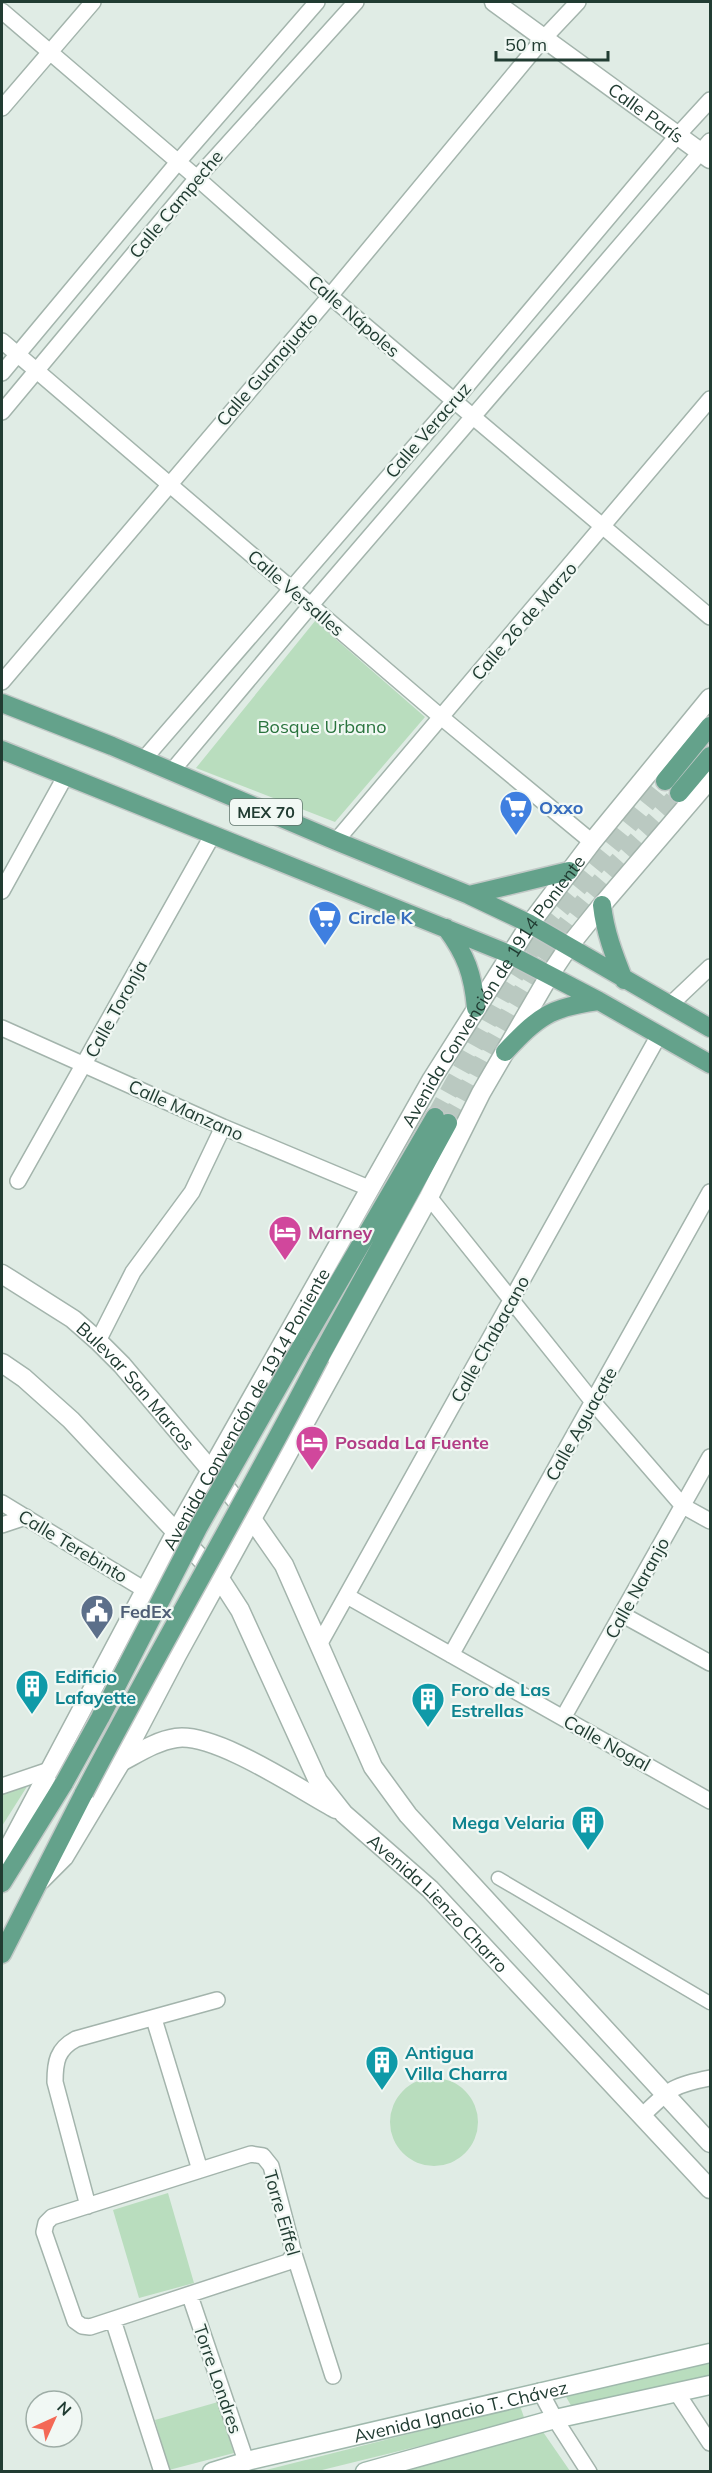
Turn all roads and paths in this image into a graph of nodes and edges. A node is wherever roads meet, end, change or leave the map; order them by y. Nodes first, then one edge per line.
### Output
1 (93, 2) edge
2 (317, 2) edge
3 (356, 2) edge
4 (494, 2) edge
5 (578, 2) edge
6 (2, 11) edge
7 (544, 38) junction
8 (49, 52) junction
9 (711, 100) edge
10 (2, 108) edge
11 (677, 136) junction
12 (707, 150) edge
13 (178, 162) junction
14 (197, 178) junction
15 (330, 296) junction
16 (2, 341) edge
17 (17, 354) junction
18 (36, 370) junction
19 (2, 373) edge
20 (711, 399) edge
21 (454, 401) junction
22 (2, 412) edge
23 (474, 417) junction
24 (168, 483) junction
25 (605, 526) junction
26 (290, 588) junction
27 (311, 605) junction
28 (711, 617) edge
29 (2, 682) edge
30 (711, 698) edge
31 (2, 703) edge
32 (441, 717) junction
33 (711, 726) edge
34 (2, 750) edge
35 (711, 756) edge
36 (144, 759) junction
37 (172, 771) junction
38 (66, 775) junction
39 (711, 779) edge
40 (212, 836) junction
41 (336, 841) junction
42 (592, 842) junction
43 (569, 871) junction
44 (2, 891) edge
45 (469, 895) junction
46 (602, 905) junction
47 (530, 924) junction
48 (446, 928) junction
49 (569, 946) junction
50 (509, 954) junction
51 (711, 967) edge
52 (549, 976) junction
53 (624, 980) junction
54 (599, 1001) junction
55 (670, 1005) junction
56 (476, 1008) junction
57 (2, 1028) edge
58 (711, 1028) edge
59 (659, 1035) junction
60 (505, 1052) junction
61 (711, 1064) edge
62 (85, 1065) junction
63 (223, 1127) junction
64 (18, 1181) dead end
65 (371, 1189) junction
66 (711, 1192) edge
67 (429, 1197) junction
68 (2, 1274) edge
69 (512, 1299) junction
70 (98, 1341) junction
71 (2, 1363) edge
72 (593, 1402) junction
73 (230, 1436) junction
74 (711, 1457) edge
75 (281, 1468) junction
76 (212, 1469) junction
77 (2, 1503) edge
78 (683, 1506) junction
79 (26, 1517) junction
80 (252, 1519) junction
81 (711, 1521) edge
82 (2, 1525) edge
83 (176, 1532) junction
84 (220, 1580) junction
85 (145, 1590) junction
86 (347, 1596) junction
87 (623, 1615) junction
88 (126, 1629) junction
89 (320, 1643) junction
90 (177, 1655) junction
91 (451, 1655) junction
92 (711, 1663) edge
93 (563, 1718) junction
94 (121, 1762) junction
95 (58, 1776) junction
96 (2, 1786) edge
97 (711, 1801) edge
98 (344, 1814) junction
99 (6, 1842) edge
100 (498, 1878) dead end
101 (4, 1879) edge
102 (40, 1882) junction
103 (2, 1954) edge
104 (217, 2000) dead end
105 (711, 2003) edge
106 (154, 2019) junction
107 (711, 2078) edge
108 (665, 2093) junction
109 (643, 2115) junction
110 (711, 2143) edge
111 (200, 2170) junction
112 (711, 2189) edge
113 (88, 2206) junction
114 (294, 2254) junction
115 (190, 2296) junction
116 (113, 2320) junction
117 (711, 2353) edge
118 (333, 2376) dead end
119 (711, 2385) edge
120 (540, 2391) junction
121 (677, 2393) junction
122 (555, 2420) junction
123 (711, 2443) edge
124 (246, 2462) junction
125 (162, 2472) edge
126 (212, 2472) edge
127 (365, 2472) edge
128 (589, 2472) edge

1 - 8 street
2 - 13 street, Calle Campeche
3 - 14 street, Calle Campeche
4 - 7 street, Calle París
5 - 7 street, Calle Guanajuato
6 - 8 street, Calle Nápoles
7 - 11 street, Calle París
7 - 15 street, Calle Guanajuato
8 - 10 street
8 - 13 street, Calle Nápoles
9 - 11 street, Calle Veracruz
11 - 12 street, Calle París
11 - 21 street, Calle Veracruz
12 - 23 street, Calle Veracruz
13 - 14 street, Calle Nápoles
13 - 17 street, Calle Campeche
14 - 15 street, Calle Nápoles
14 - 18 street, Calle Campeche
15 - 21 street, Calle Nápoles
15 - 24 street, Calle Guanajuato
16 - 17 street, Calle Versalles
17 - 18 street, Calle Versalles
17 - 19 street, Calle Campeche
18 - 22 street, Calle Campeche
18 - 24 street, Calle Versalles
20 - 25 street, Calle 26 de Marzo
21 - 23 street, Calle Nápoles
21 - 26 street, Calle Veracruz
23 - 25 street, Calle Nápoles
23 - 27 street, Calle Veracruz
24 - 26 street, Calle Versalles
24 - 29 street, Calle Guanajuato
25 - 28 street, Calle Nápoles
25 - 32 street, Calle 26 de Marzo
26 - 27 street, Calle Versalles
26 - 36 street, Calle Veracruz
27 - 32 street, Calle Versalles
27 - 37 street, Calle Veracruz
30 - 42 street, Avenida Convención de 1914 Poniente
31 - 36 main road, MEX 70
32 - 41 street, Calle 26 de Marzo
32 - 42 street, Calle Versalles
33 - 35 main road
34 - 38 main road, MEX 70
36 - 37 main road, MEX 70
37 - 41 main road, MEX 70
38 - 40 main road, MEX 70
38 - 44 street
39 - 46 street, Avenida Convención de 1914 Poniente
40 - 48 main road, MEX 70
40 - 62 street, Calle Toronja
41 - 45 main road, MEX 70
42 - 43 street, Avenida Convención de 1914 Poniente
43 - 45 main road
43 - 47 street, Avenida Convención de 1914 Poniente
45 - 47 main road, MEX 70
46 - 49 street, Avenida Convención de 1914 Poniente
46 - 53 main road
47 - 49 main road, MEX 70
47 - 50 street, Avenida Convención de 1914 Poniente
48 - 50 main road, MEX 70
48 - 56 main road
49 - 52 street, Avenida Convención de 1914 Poniente
49 - 53 main road, MEX 70
50 - 52 main road, MEX 70
50 - 56 street, Avenida Convención de 1914 Poniente
51 - 55 street
52 - 54 main road, MEX 70
52 - 60 street, Avenida Convención de 1914 Poniente
53 - 55 main road, MEX 70
54 - 59 main road, MEX 70
54 - 60 main road
55 - 58 main road, MEX 70
56 - 65 street, Avenida Convención de 1914 Poniente
57 - 62 street, Calle Manzano
59 - 61 main road, MEX 70
59 - 69 street, Calle Chabacano
60 - 67 street, Avenida Convención de 1914 Poniente
62 - 63 street, Calle Manzano
62 - 64 street, Calle Toronja
63 - 65 street, Calle Manzano
63 - 70 street
65 - 73 street, Avenida Convención de 1914 Poniente
66 - 72 street, Calle Aguacate
67 - 69 street
67 - 75 street, Avenida Convención de 1914 Poniente
68 - 70 street, Bulevar San Marcos
69 - 72 street
69 - 86 street, Calle Chabacano
70 - 76 street, Bulevar San Marcos
71 - 83 street
72 - 78 street
72 - 91 street, Calle Aguacate
73 - 75 street
73 - 76 street, Avenida Convención de 1914 Poniente
74 - 78 street, Calle Naranjo
75 - 80 street, Avenida Convención de 1914 Poniente
76 - 80 street, Bulevar San Marcos
76 - 83 street, Avenida Convención de 1914 Poniente
77 - 79 street, Calle Terebinto
78 - 81 street
78 - 87 street, Calle Naranjo
79 - 82 street
79 - 85 street, Calle Terebinto
80 - 84 street, Avenida Convención de 1914 Poniente
80 - 89 street, Avenida Lienzo Charro
83 - 84 street
83 - 85 street, Avenida Convención de 1914 Poniente
84 - 90 street, Avenida Convención de 1914 Poniente
84 - 98 street, Avenida Lienzo Charro
85 - 88 street, Avenida Convención de 1914 Poniente
86 - 89 street, Calle Chabacano
86 - 91 street, Calle Nogal
87 - 92 street
87 - 93 street, Calle Naranjo
88 - 90 street
88 - 95 street, Avenida Convención de 1914 Poniente
89 - 108 street, Avenida Lienzo Charro
90 - 94 street, Avenida Convención de 1914 Poniente
91 - 93 street, Calle Nogal
93 - 97 street, Calle Nogal
94 - 98 street
94 - 102 street, Avenida Convención de 1914 Poniente
95 - 96 street
95 - 99 street, Avenida Convención de 1914 Poniente
95 - 101 main road, Avenida Convención de 1914 Poniente
95 - 102 main road, Avenida Convención de 1914 Poniente, bridge
98 - 109 street, Avenida Lienzo Charro
99 - 101 street, Avenida Convención de 1914 Poniente
100 - 105 street
102 - 103 main road, Avenida Convención de 1914 Poniente
104 - 106 street
106 - 111 street
106 - 113 street
107 - 108 street
108 - 109 street
108 - 110 street, Avenida Lienzo Charro
109 - 112 street, Avenida Lienzo Charro
111 - 113 street, Torre Eiffel
111 - 114 street, Torre Eiffel
113 - 116 street, Torre Eiffel
114 - 115 street, Torre Eiffel
114 - 118 street, Torre Eiffel
115 - 116 street, Torre Eiffel
115 - 124 street, Torre Londres
116 - 125 street
117 - 120 street, Avenida Ignacio T. Chávez
119 - 121 street, Avenida Ignacio T. Chávez
120 - 122 street
120 - 124 street, Avenida Ignacio T. Chávez
121 - 122 street, Avenida Ignacio T. Chávez
121 - 123 street
122 - 127 street, Avenida Ignacio T. Chávez
122 - 128 street
124 - 126 street, Avenida Ignacio T. Chávez

